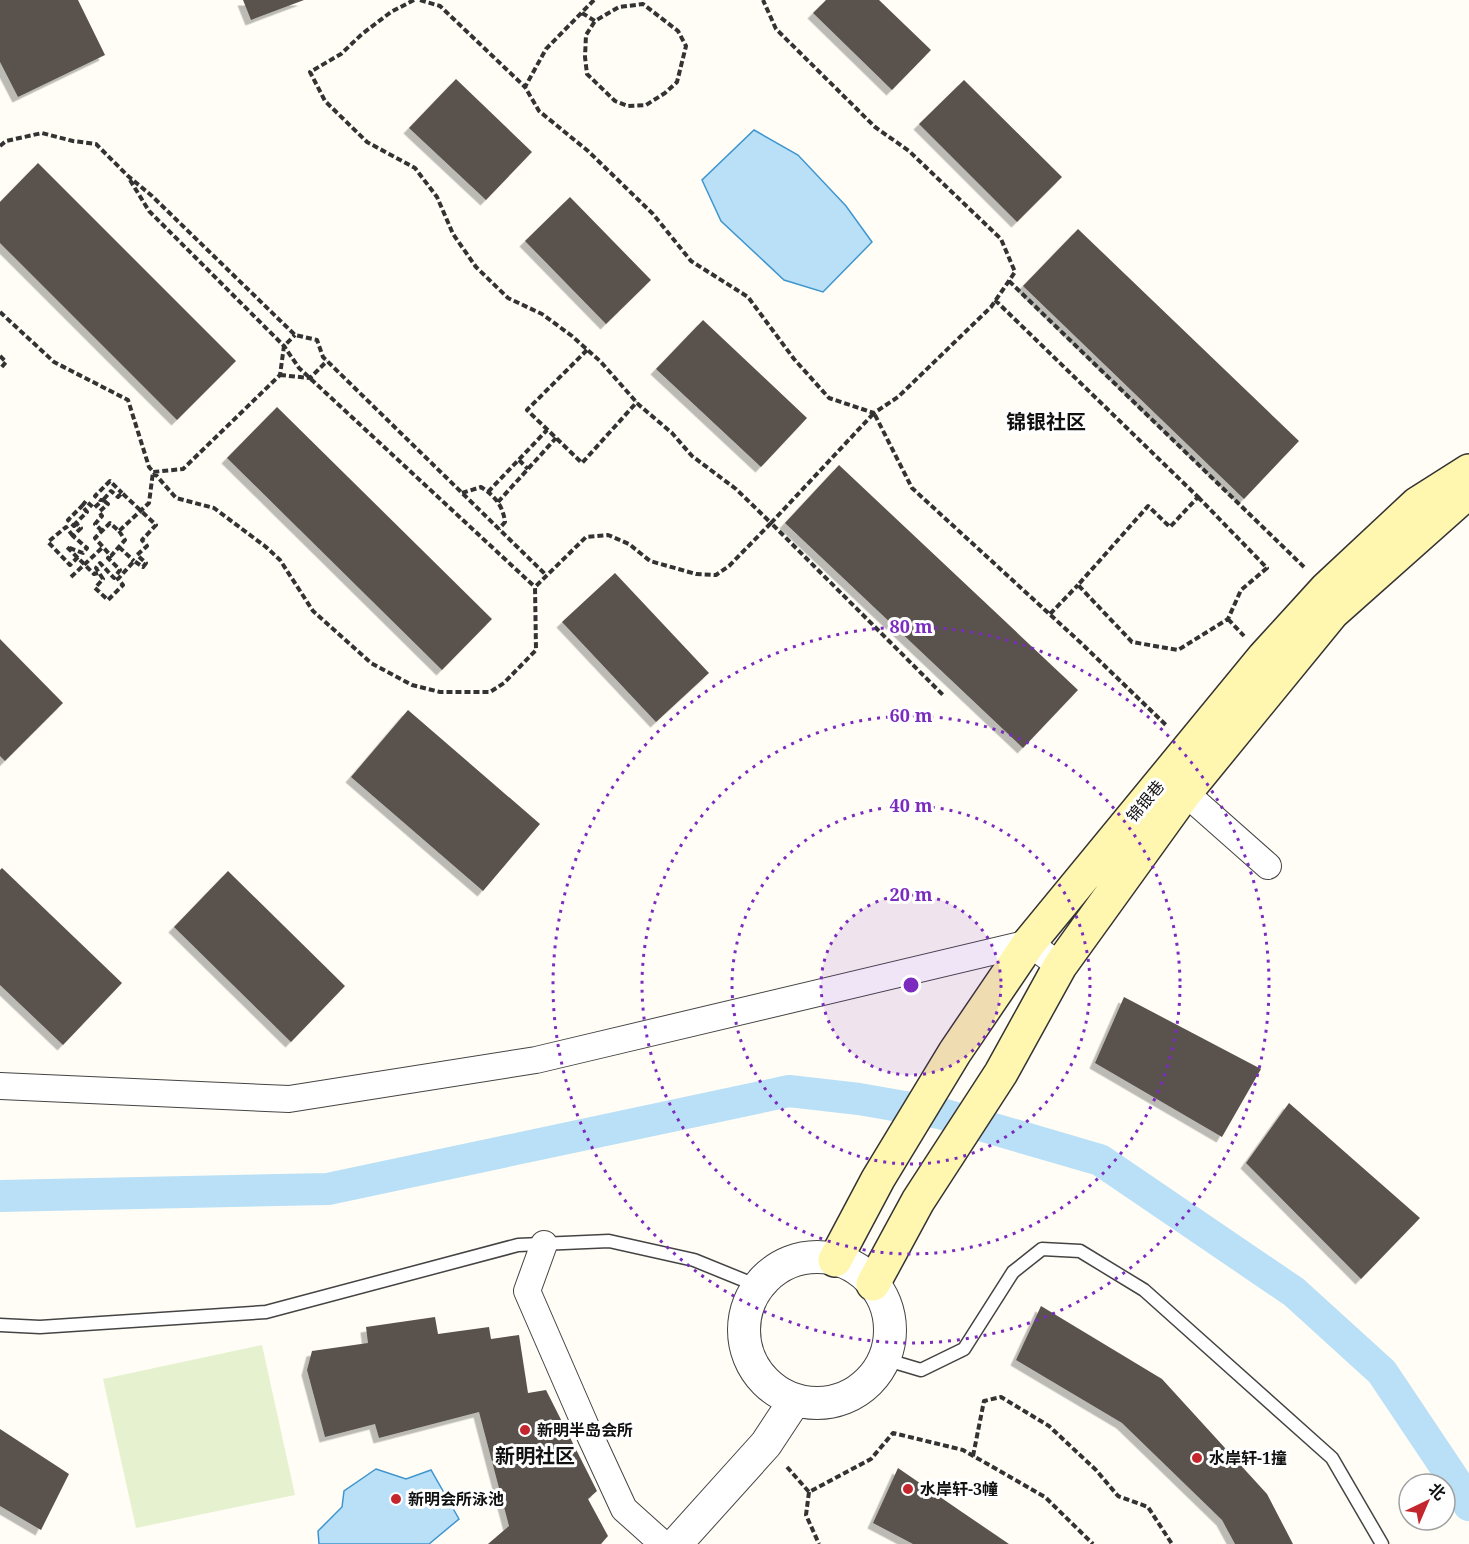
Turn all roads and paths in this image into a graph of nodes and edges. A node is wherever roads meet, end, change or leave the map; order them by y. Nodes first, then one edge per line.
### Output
1 (414, 0) edge
2 (420, 0) edge
3 (594, 0) edge
4 (764, 0) edge
5 (582, 13) junction
6 (595, 21) junction
7 (525, 87) junction
8 (0, 146) edge
9 (128, 176) junction
10 (1009, 282) junction
11 (995, 300) junction
12 (0, 312) edge
13 (295, 334) junction
14 (284, 346) junction
15 (587, 350) junction
16 (0, 356) edge
17 (327, 360) junction
18 (0, 369) edge
19 (280, 375) junction
20 (310, 378) junction
21 (638, 402) junction
22 (874, 413) junction
23 (547, 430) junction
24 (556, 438) junction
25 (519, 460) junction
26 (528, 469) junction
27 (153, 472) junction
28 (122, 492) junction
29 (488, 492) junction
30 (462, 493) junction
31 (1466, 494) edge
32 (1198, 497) junction
33 (103, 500) junction
34 (498, 502) junction
35 (82, 506) junction
36 (141, 510) junction
37 (771, 523) junction
38 (76, 524) junction
39 (499, 529) junction
40 (102, 531) junction
41 (119, 531) junction
42 (73, 536) junction
43 (103, 547) junction
44 (119, 547) junction
45 (111, 556) junction
46 (78, 557) junction
47 (134, 561) junction
48 (85, 565) junction
49 (98, 573) junction
50 (546, 575) junction
51 (71, 577) dead end
52 (1078, 585) junction
53 (535, 587) junction
54 (1326, 589) junction
55 (1050, 614) junction
56 (943, 695) dead end
57 (1190, 747) junction
58 (1175, 785) junction
59 (1268, 866) dead end
60 (1029, 943) junction
61 (1060, 966) junction
62 (0, 1086) edge
63 (544, 1244) junction
64 (836, 1260) junction
65 (873, 1284) junction
66 (758, 1286) junction
67 (0, 1325) edge
68 (884, 1359) junction
69 (795, 1400) junction
70 (766, 1444) junction
71 (973, 1456) junction
72 (809, 1492) junction
73 (663, 1544) edge
74 (676, 1544) edge
75 (819, 1544) edge
76 (1093, 1544) edge
77 (1172, 1544) edge
78 (1382, 1544) edge

1 - 15 path
2 - 7 path
3 - 5 path
4 - 10 path
5 - 6 path
5 - 7 path
6 - 6 path
7 - 22 path
8 - 9 path
9 - 13 path
9 - 14 path
10 - 11 path
10 - 54 path
11 - 22 path
11 - 32 path
12 - 27 path
13 - 14 path
13 - 17 path
14 - 19 path
14 - 20 path
15 - 21 path
15 - 23 path
16 - 18 path
17 - 20 path
17 - 30 path
19 - 20 path
19 - 27 path
20 - 53 path
21 - 24 path
21 - 37 path
22 - 37 path
22 - 55 path
23 - 24 path
23 - 25 path
24 - 26 path
25 - 26 path
25 - 29 path
26 - 34 path
27 - 36 path
27 - 53 path
28 - 33 path
28 - 33 path
28 - 36 path
29 - 30 path
29 - 34 path
30 - 39 path
31 - 54 main road, 锦银巷
31 - 58 main road, 锦银巷
32 - 52 path
32 - 52 path
33 - 35 path
33 - 40 path
34 - 39 path
35 - 38 path
35 - 38 path
36 - 41 path
36 - 47 path
37 - 50 path
37 - 56 path
38 - 42 path
39 - 50 path
40 - 41 path
40 - 43 path
41 - 44 path
42 - 46 path
42 - 46 path
43 - 45 path
43 - 48 path
44 - 45 path
44 - 47 path
45 - 49 path
46 - 48 path
47 - 49 path
48 - 49 path
48 - 51 path
50 - 53 path
52 - 55 path
54 - 57 main road, 锦银巷
55 - 57 path
57 - 58 main road, 锦银巷
58 - 59 street
58 - 60 main road, 锦银巷
58 - 61 main road, 锦银巷
60 - 61 street
60 - 62 street
60 - 64 main road, 锦银巷
61 - 65 main road, 锦银巷
63 - 66 lane
63 - 67 lane
63 - 73 street
64 - 65 street
64 - 66 street
65 - 68 street
66 - 69 street
68 - 69 street
68 - 78 lane
69 - 70 street
70 - 72 path
70 - 74 street
71 - 72 path
71 - 76 path
71 - 77 path
72 - 75 path

